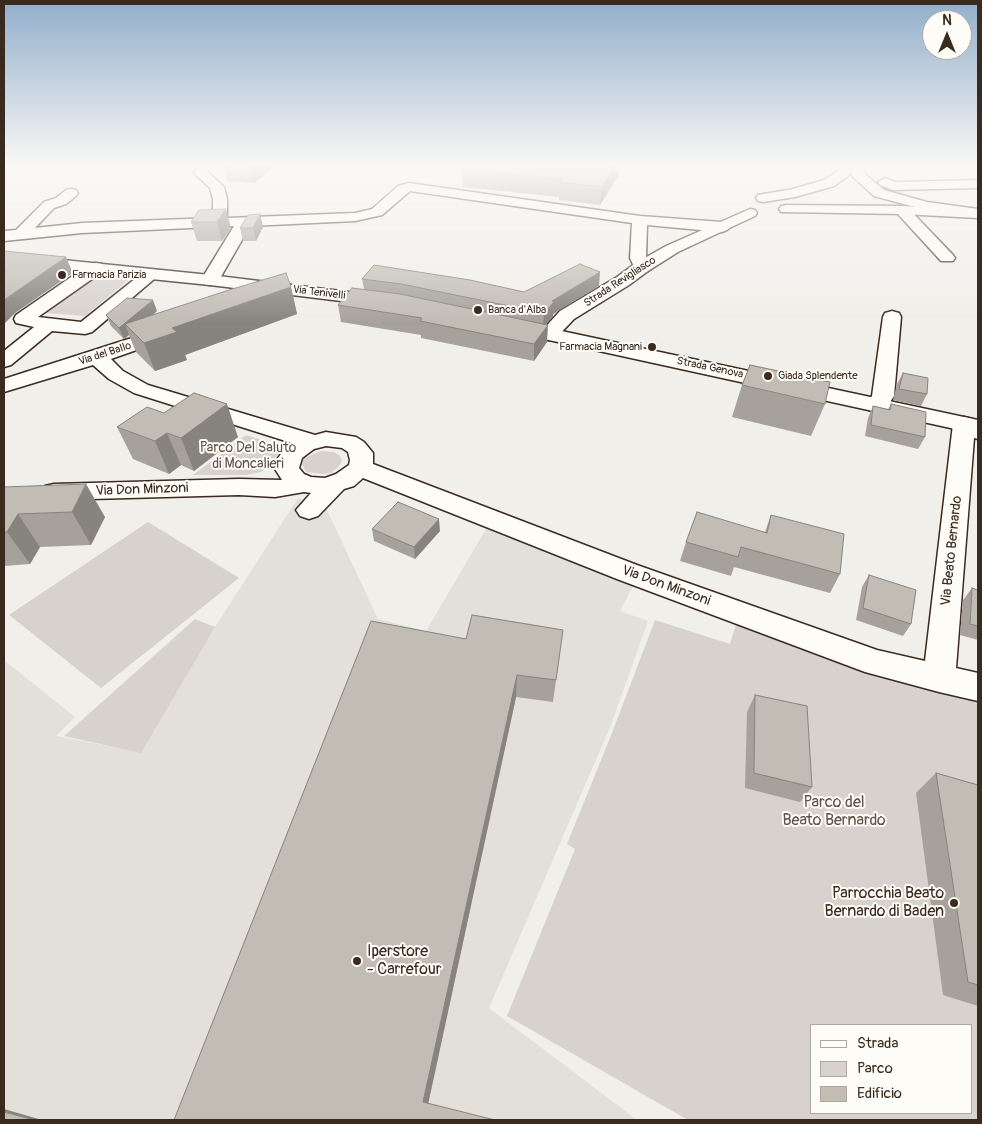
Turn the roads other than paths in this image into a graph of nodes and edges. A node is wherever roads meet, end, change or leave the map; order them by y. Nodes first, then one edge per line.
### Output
1 (36, 218) edge
2 (220, 218) edge
3 (315, 218) edge
4 (629, 218) edge
5 (748, 218) edge
6 (910, 218) edge
7 (640, 220) junction
8 (245, 221) junction
9 (220, 222) junction
10 (722, 227) junction
11 (21, 234) junction
12 (4, 236) edge
13 (947, 258) dead end
14 (4, 259) edge
15 (642, 267) junction
16 (96, 268) junction
17 (152, 274) junction
18 (210, 280) junction
19 (290, 289) junction
20 (253, 302) edge
21 (402, 304) edge
22 (892, 316) dead end
23 (493, 322) edge
24 (48, 325) junction
25 (190, 325) edge
26 (99, 332) junction
27 (546, 333) junction
28 (136, 344) junction
29 (97, 357) junction
30 (4, 361) edge
31 (4, 386) edge
32 (877, 405) junction
33 (973, 428) edge
34 (278, 432) junction
35 (314, 442) junction
36 (360, 468) junction
37 (298, 473) junction
38 (45, 492) edge
39 (939, 679) junction
40 (978, 687) edge

1 - 11 street
2 - 9 street
3 - 8 street
4 - 7 street
5 - 10 street, Strada Revigliasco
6 - 13 street
7 - 10 street
7 - 15 street
8 - 9 street
8 - 18 street
9 - 11 street
10 - 15 street, Strada Revigliasco
11 - 12 street
14 - 16 street, Via Tenivelli
15 - 27 street, Strada Revigliasco
16 - 17 street, Via Tenivelli
16 - 24 street
17 - 18 street, Via Tenivelli
17 - 26 street
18 - 19 street, Via Tenivelli
19 - 20 street
19 - 21 street, Via Tenivelli
22 - 32 street
23 - 27 street
24 - 26 street
24 - 30 street
25 - 28 street, Via del Ballo
26 - 28 street
27 - 32 street, Strada Genova
28 - 29 street, Via del Ballo
29 - 31 street, Via del Ballo
29 - 34 street
32 - 33 street, Strada Genova
33 - 39 street, Via Beato Bernardo
34 - 35 street
34 - 37 street
35 - 36 street
35 - 37 street, Via Don Minzoni
36 - 37 street
36 - 39 street, Via Don Minzoni
37 - 38 street, Via Don Minzoni
39 - 40 street, Via Don Minzoni

